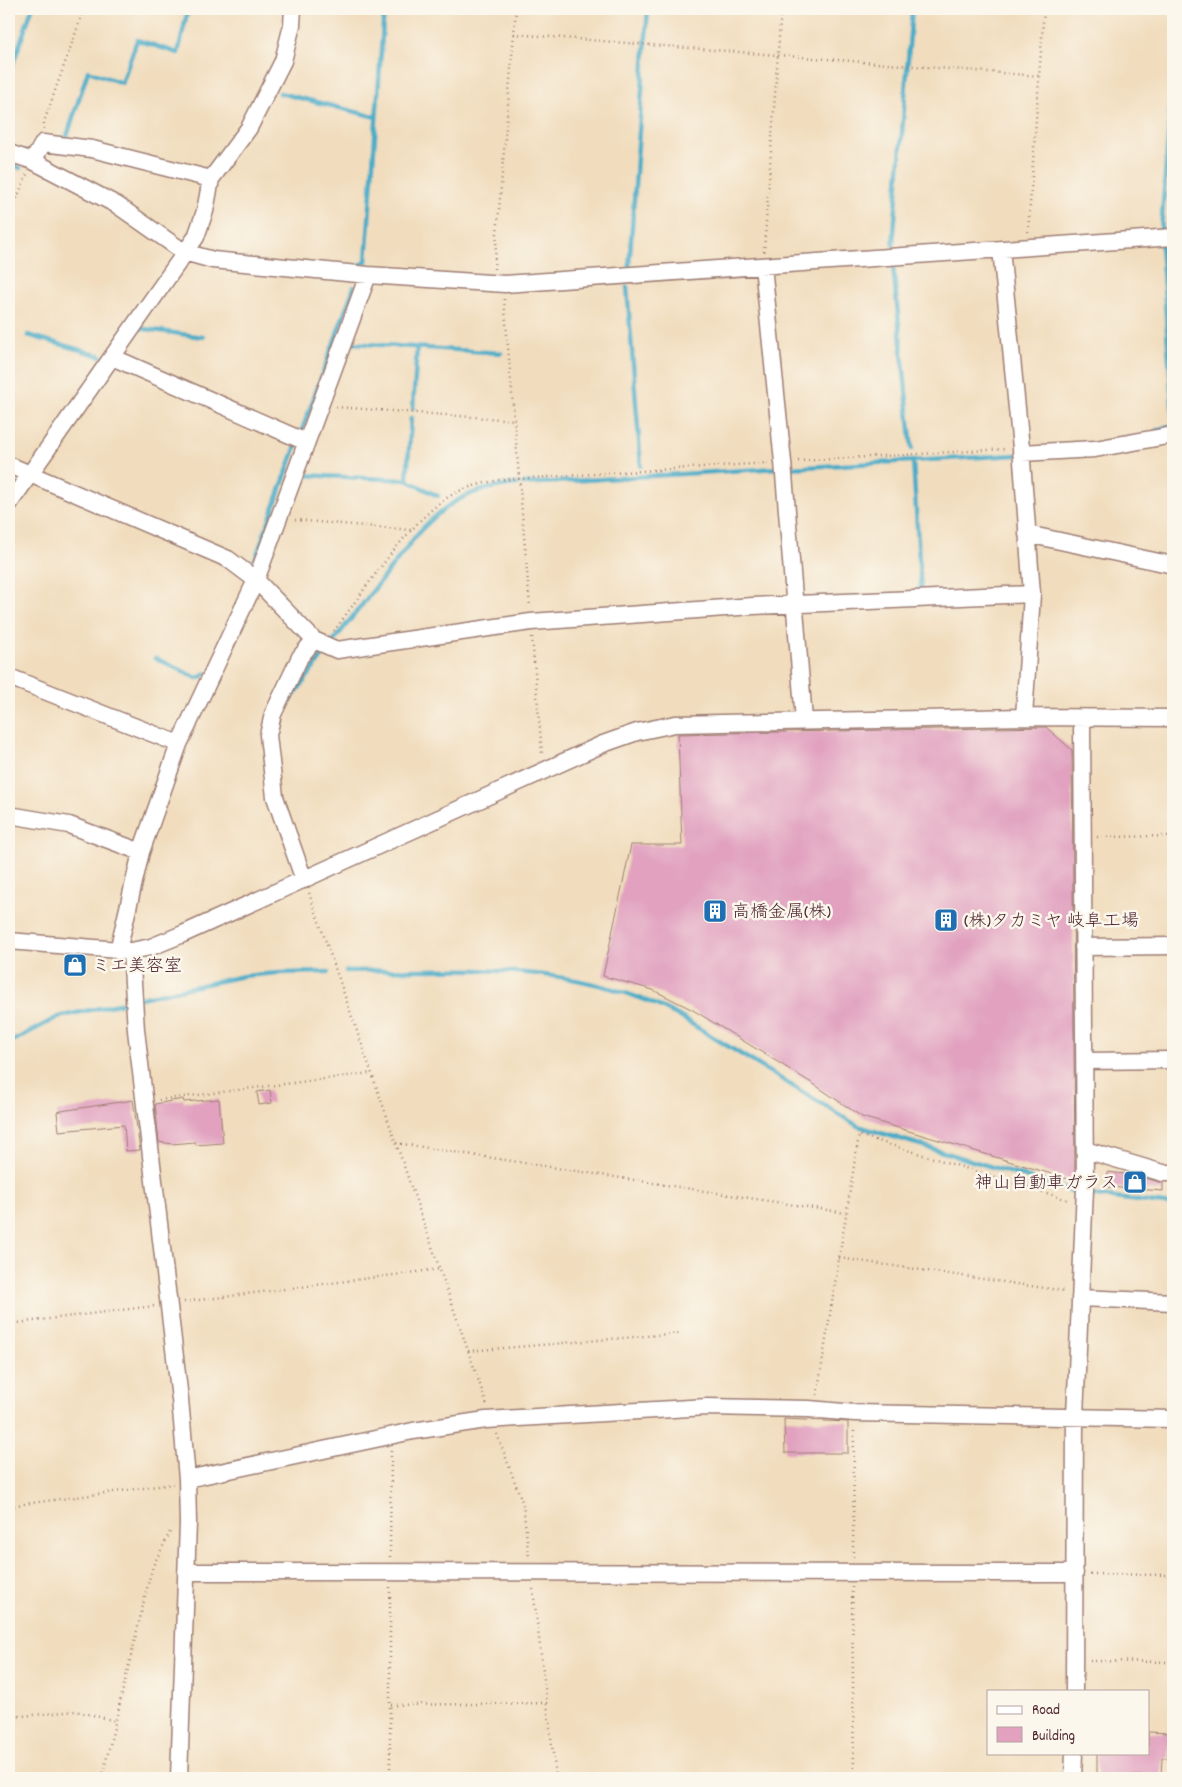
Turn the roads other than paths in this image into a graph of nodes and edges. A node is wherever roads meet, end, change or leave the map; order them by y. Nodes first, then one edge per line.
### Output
1 (293, 9) edge
2 (9, 153) edge
3 (33, 161) junction
4 (211, 179) junction
5 (1173, 237) edge
6 (1001, 249) junction
7 (184, 252) junction
8 (763, 266) junction
9 (368, 275) junction
10 (112, 357) junction
11 (1173, 435) edge
12 (306, 442) junction
13 (1021, 451) junction
14 (9, 465) edge
15 (30, 474) junction
16 (9, 504) edge
17 (1027, 534) junction
18 (1173, 565) edge
19 (256, 580) junction
20 (1032, 594) junction
21 (794, 604) junction
22 (319, 642) junction
23 (9, 677) edge
24 (1024, 717) junction
25 (1173, 718) edge
26 (1082, 719) junction
27 (804, 720) junction
28 (179, 744) junction
29 (9, 815) edge
30 (141, 852) junction
31 (304, 880) junction
32 (9, 941) edge
33 (1173, 946) edge
34 (1083, 947) junction
35 (124, 951) junction
36 (1173, 1060) edge
37 (1085, 1061) junction
38 (1085, 1150) junction
39 (1173, 1173) edge
40 (1080, 1296) junction
41 (1173, 1302) edge
42 (1075, 1416) junction
43 (1173, 1419) edge
44 (187, 1480) junction
45 (186, 1572) junction
46 (1075, 1573) junction
47 (1074, 1690) edge
48 (1074, 1754) edge
49 (179, 1778) edge
50 (1074, 1778) edge

1 - 4 street
2 - 3 street
3 - 4 street
3 - 7 street
4 - 7 street
5 - 6 street
6 - 8 street
6 - 13 street
7 - 9 street
7 - 10 street
8 - 9 street
8 - 21 street
9 - 12 street
10 - 12 street
10 - 15 street
11 - 13 street
12 - 19 street
13 - 17 street
14 - 15 street
15 - 16 street
15 - 19 street
17 - 18 street
17 - 20 street
19 - 22 street
19 - 28 street
20 - 21 street
20 - 24 street
21 - 22 street
21 - 27 street
22 - 31 street
23 - 28 street
24 - 26 street
24 - 27 street
25 - 26 street
26 - 34 street
27 - 31 street
28 - 30 street
29 - 30 street
30 - 35 street
31 - 35 street
32 - 35 street
33 - 34 street
34 - 37 street
35 - 44 street
36 - 37 street
37 - 38 street
38 - 39 street
38 - 40 street
40 - 41 street
40 - 42 street
42 - 43 street
42 - 44 street
42 - 46 street
44 - 45 street
45 - 46 street
45 - 49 street
46 - 47 street
48 - 50 street

